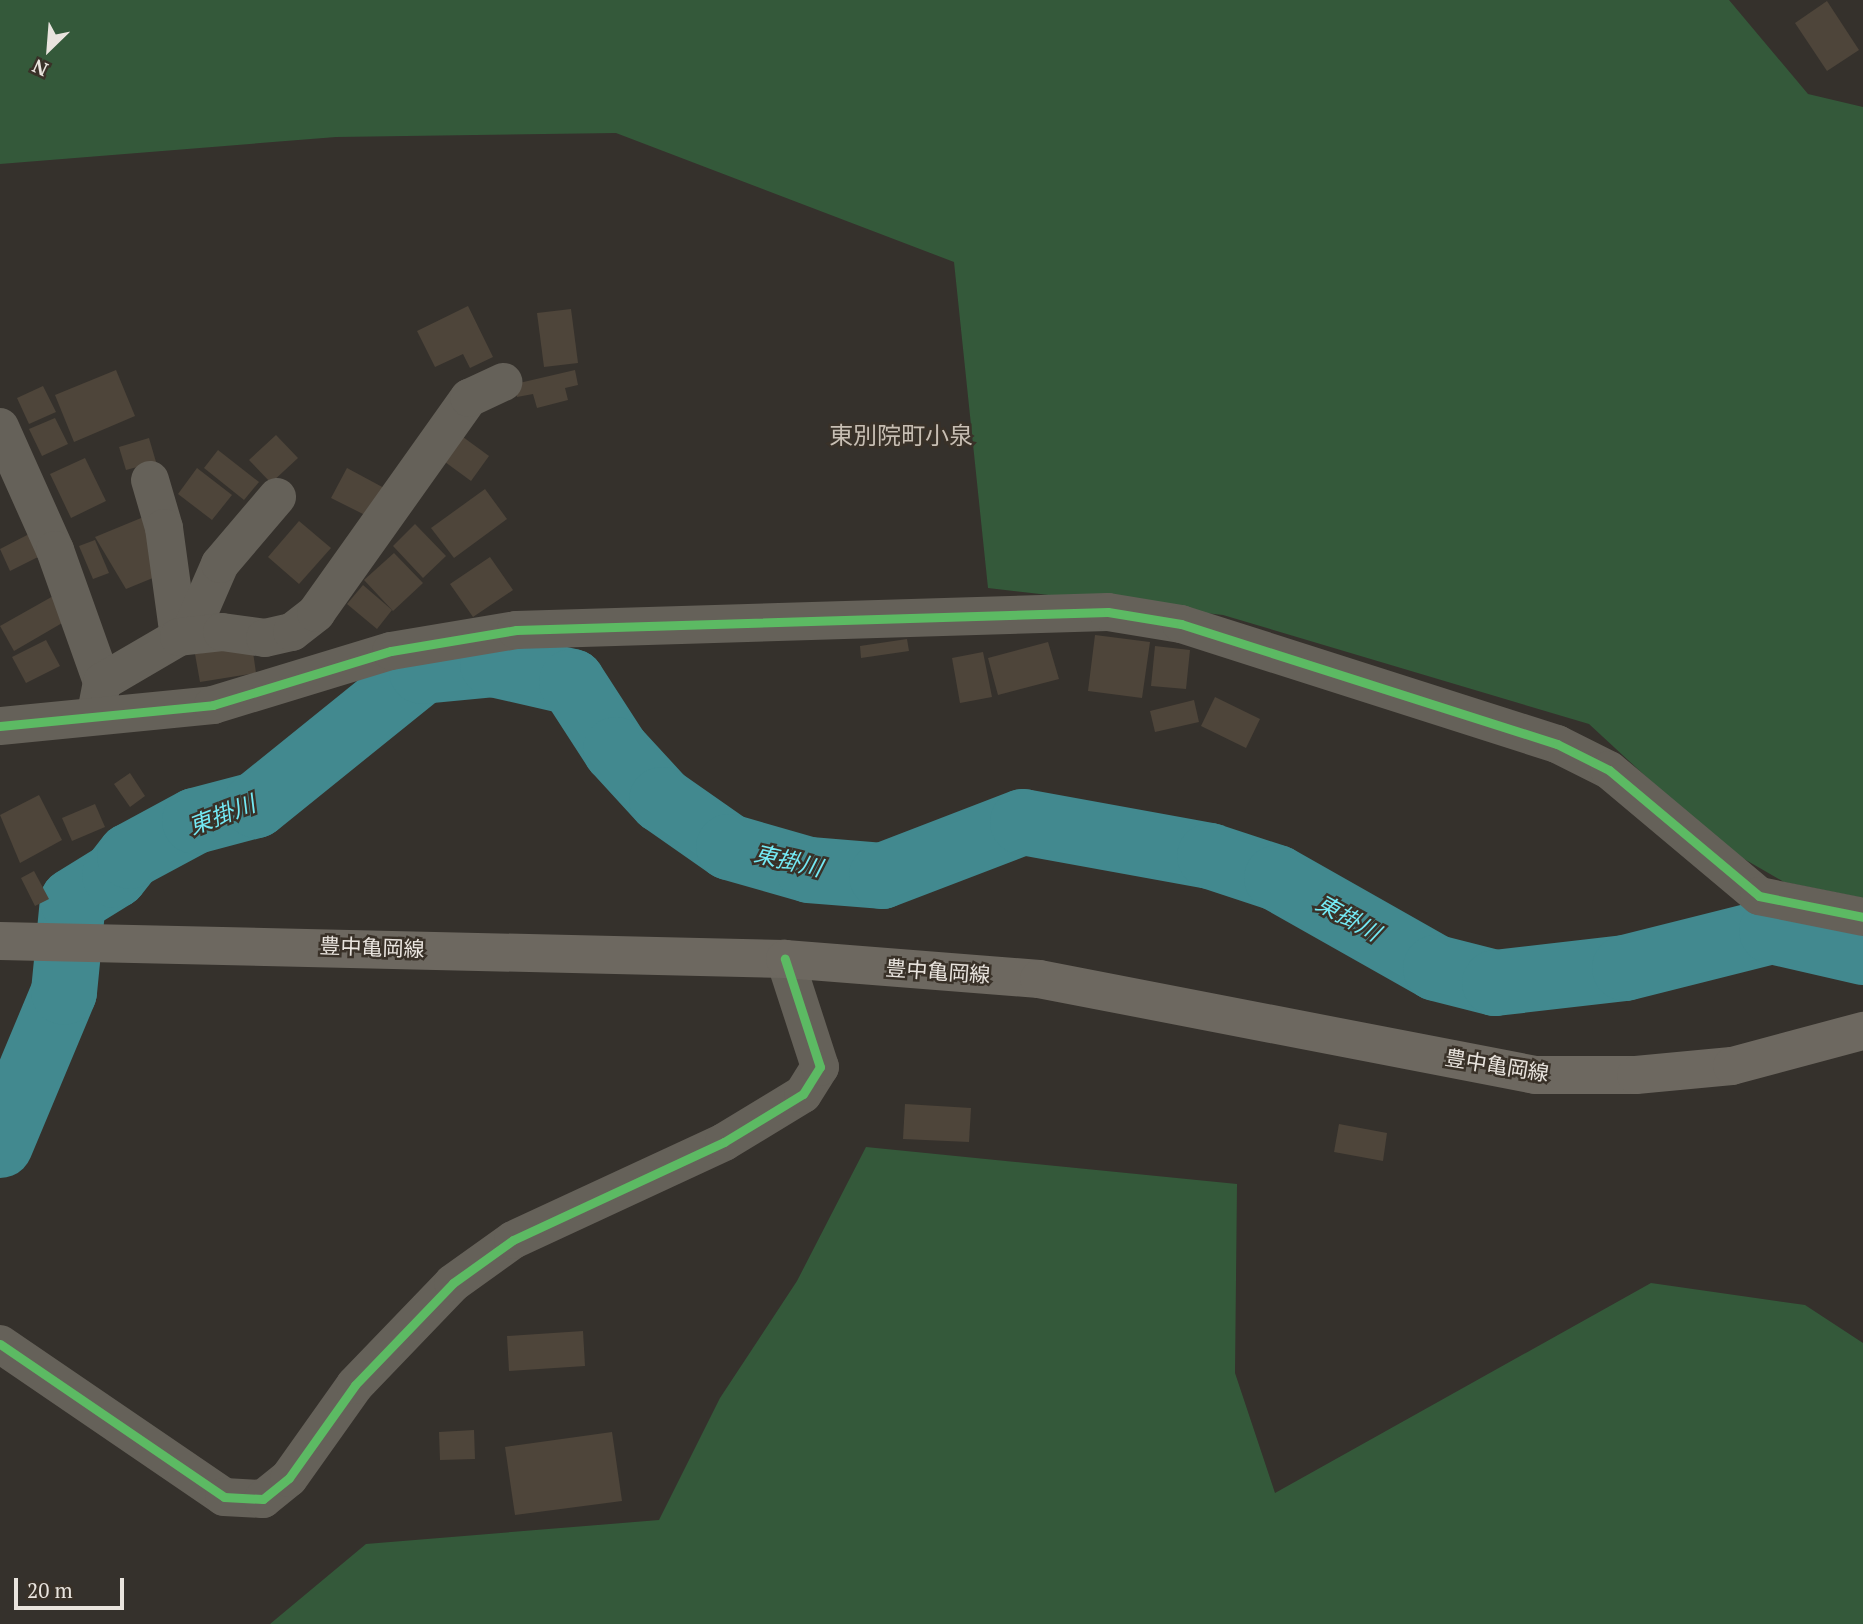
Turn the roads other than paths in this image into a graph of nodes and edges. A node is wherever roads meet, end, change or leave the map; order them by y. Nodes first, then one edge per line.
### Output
1 (504, 382) dead end
2 (0, 427) edge
3 (150, 480) dead end
4 (277, 497) dead end
5 (185, 635) junction
6 (99, 697) junction
7 (0, 726) edge
8 (1863, 917) edge
9 (9, 941) edge
10 (785, 959) junction
11 (1863, 1031) edge
12 (0, 1344) edge

1 - 5 street
2 - 6 street
3 - 5 street
4 - 5 street
5 - 6 street
6 - 7 street
6 - 8 street
9 - 10 main road, 豊中亀岡線
10 - 11 main road, 豊中亀岡線
10 - 12 street

